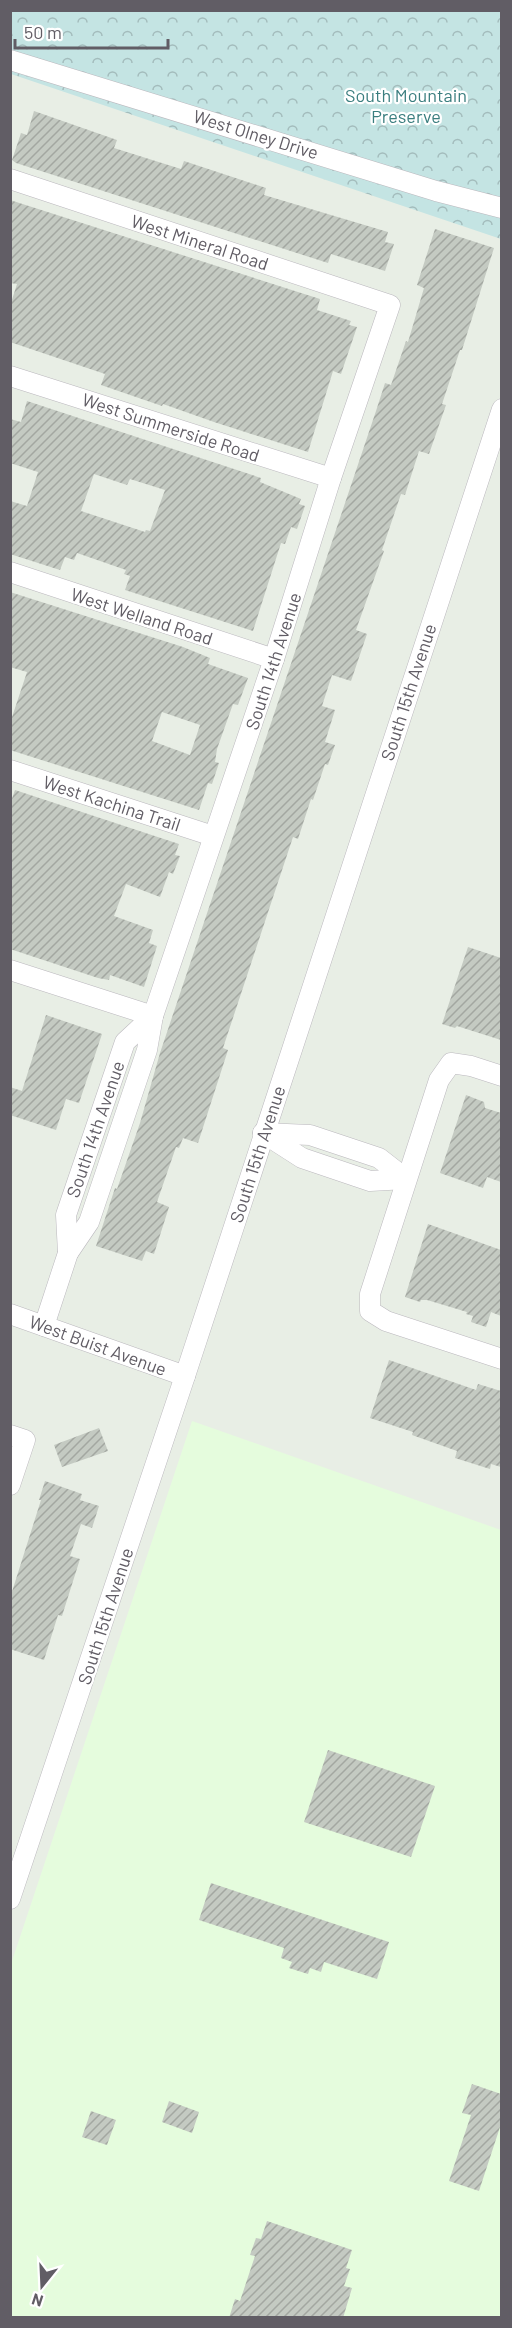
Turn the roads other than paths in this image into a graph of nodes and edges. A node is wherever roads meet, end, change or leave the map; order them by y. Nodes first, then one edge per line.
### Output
1 (10, 60) edge
2 (10, 179) edge
3 (501, 208) edge
4 (390, 305) joint
5 (10, 376) edge
6 (501, 409) edge
7 (331, 478) junction
8 (10, 572) edge
9 (274, 659) junction
10 (10, 770) edge
11 (213, 836) junction
12 (10, 970) edge
13 (153, 1016) junction
14 (501, 1077) edge
15 (263, 1133) junction
16 (347, 1148) junction
17 (340, 1171) junction
18 (406, 1179) junction
19 (76, 1188) junction
20 (97, 1196) junction
21 (68, 1253) junction
22 (10, 1314) edge
23 (44, 1326) junction
24 (501, 1359) edge
25 (185, 1376) junction
26 (18, 1437) edge
27 (10, 1485) edge
28 (11, 1898) edge

1 - 3 street, West Olney Drive
2 - 4 street, West Mineral Road
4 - 7 street, South 14th Avenue
5 - 7 street, West Summerside Road
6 - 15 street, South 15th Avenue
7 - 9 street, South 14th Avenue
8 - 9 street, West Welland Road
9 - 11 street, South 14th Avenue
10 - 11 street, West Kachina Trail
11 - 13 street, South 14th Avenue
12 - 13 street
13 - 19 street, South 14th Avenue
13 - 20 street, South 14th Avenue
14 - 18 street
15 - 16 street
15 - 17 street
15 - 25 street, South 15th Avenue
16 - 17 street
16 - 18 street
17 - 18 street
18 - 24 street
19 - 20 street
19 - 21 street, South 14th Avenue
20 - 21 street, South 14th Avenue
21 - 23 street, South 14th Avenue
22 - 23 street, West Buist Avenue
23 - 25 street, West Buist Avenue
25 - 28 street, South 15th Avenue
26 - 27 street

